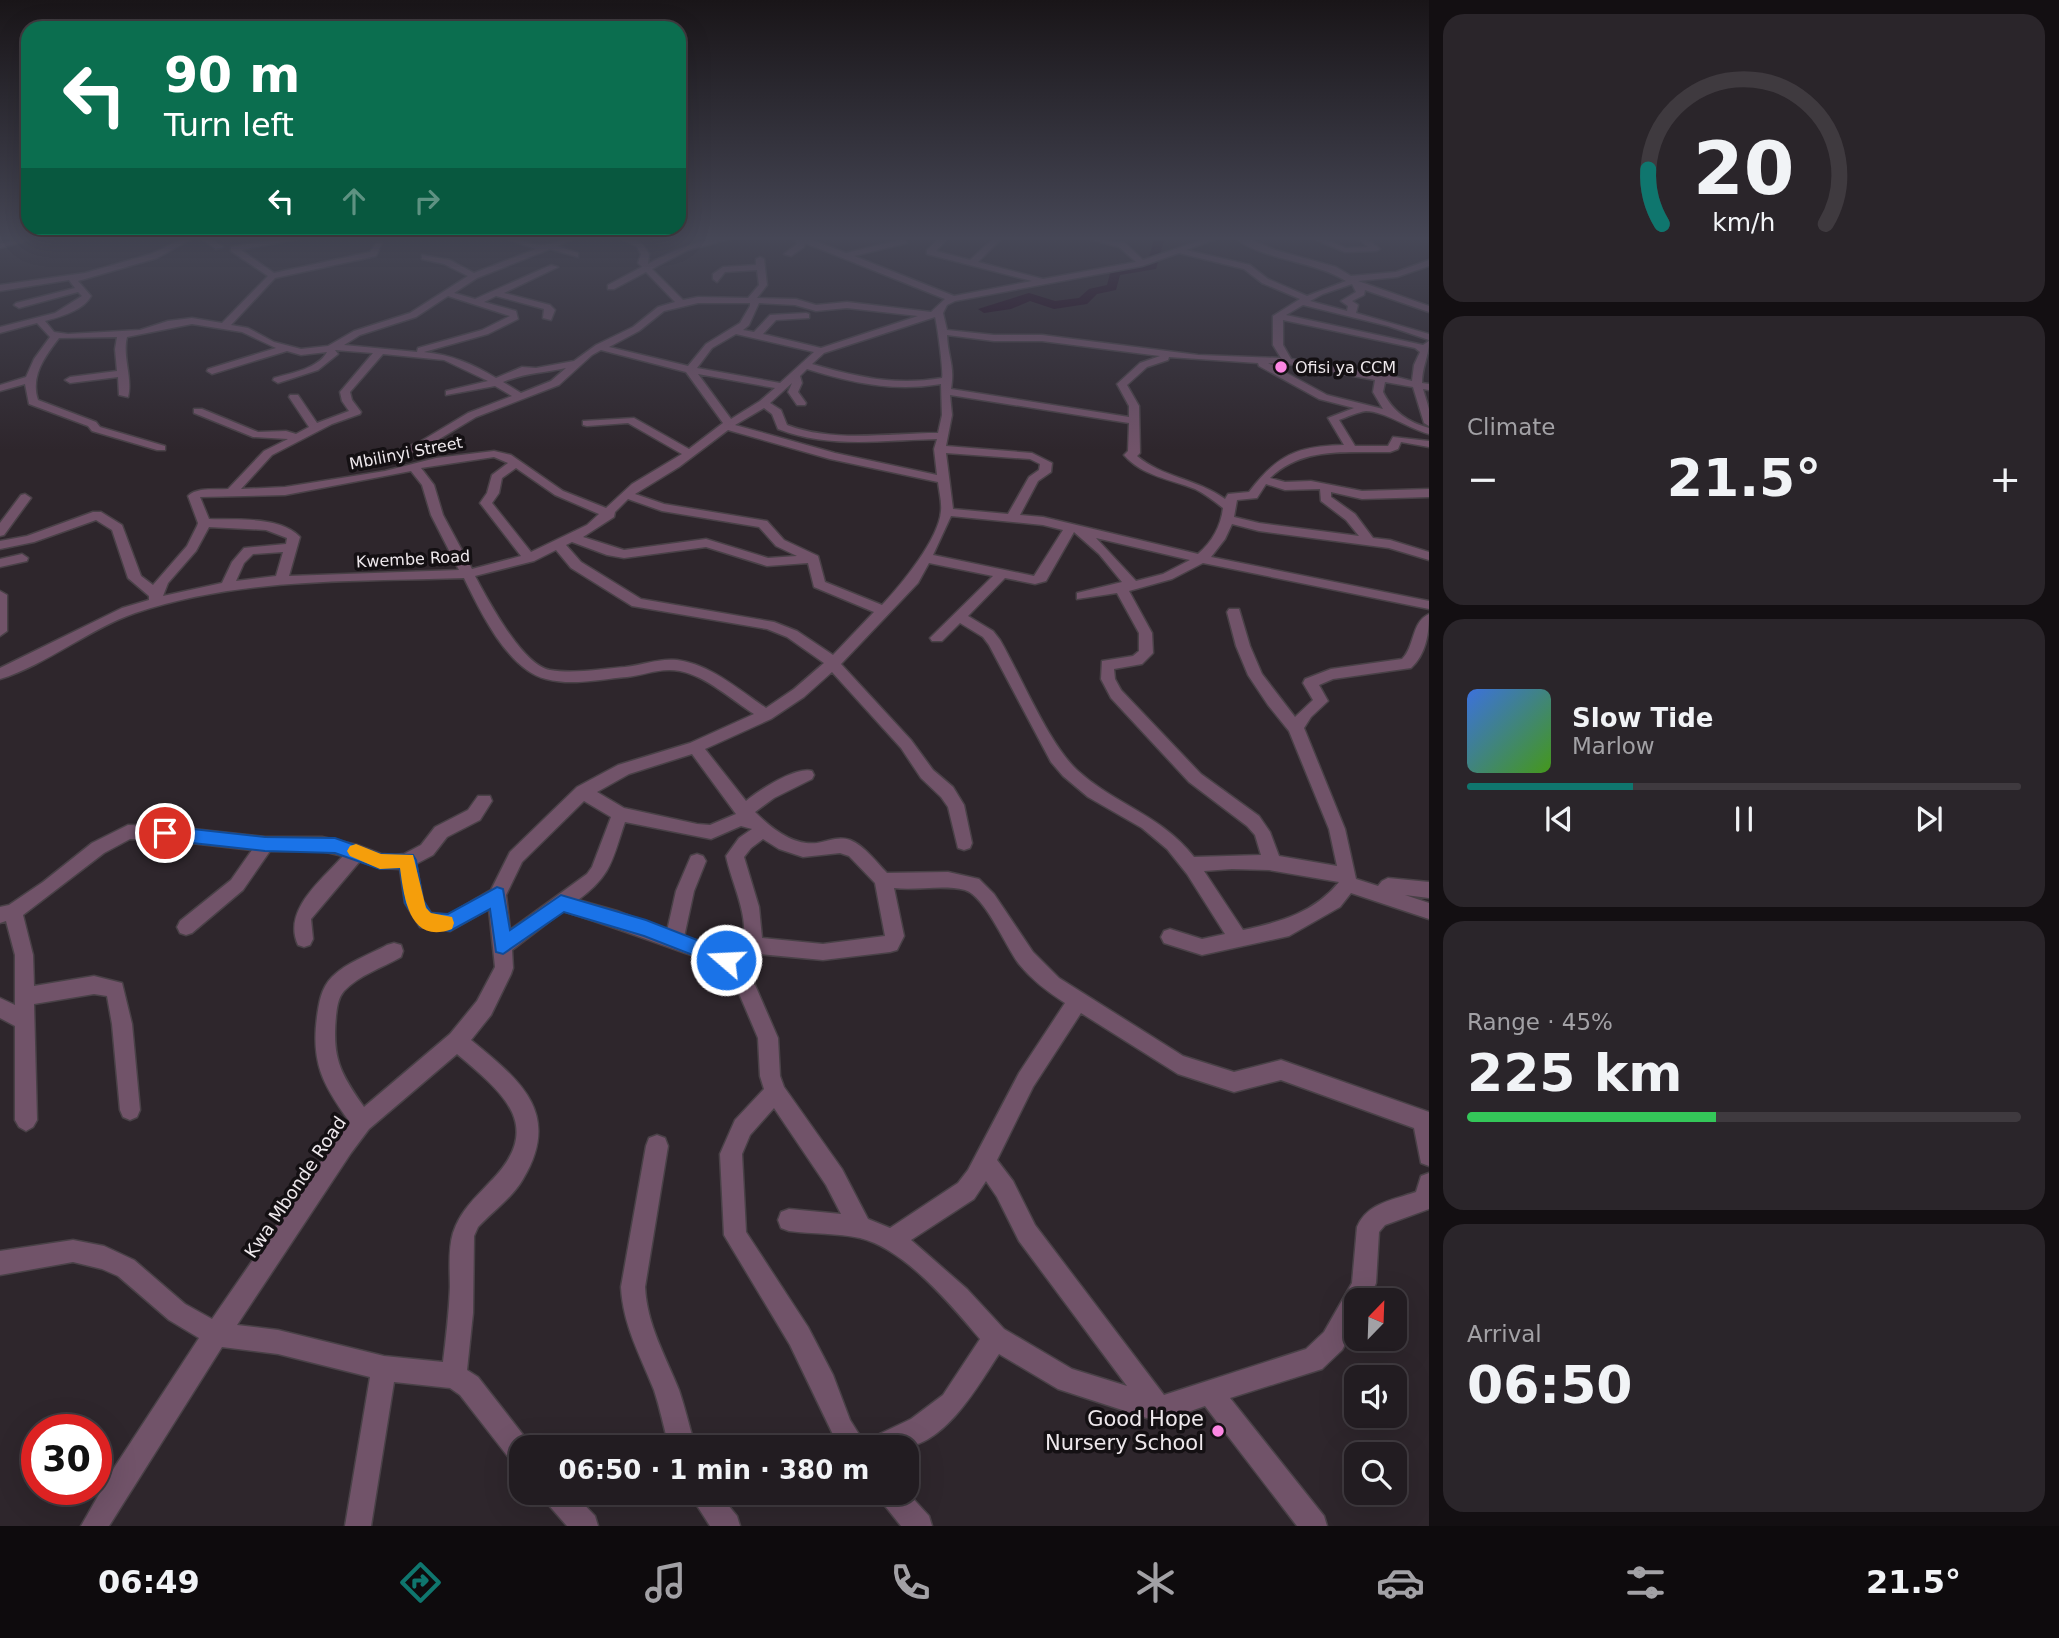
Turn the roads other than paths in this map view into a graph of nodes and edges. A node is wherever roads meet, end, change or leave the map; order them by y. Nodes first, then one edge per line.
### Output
1 (69, 308) edge
2 (241, 308) edge
3 (423, 308) edge
4 (497, 308) edge
5 (548, 308) edge
6 (664, 308) edge
7 (754, 308) edge
8 (804, 308) edge
9 (830, 308) edge
10 (878, 308) edge
11 (940, 308) edge
12 (1291, 308) edge
13 (1332, 308) edge
14 (1352, 308) edge
15 (809, 312) junction
16 (935, 314) junction
17 (1351, 314) junction
18 (1278, 316) junction
19 (548, 318) dead end
20 (40, 321) junction
21 (226, 325) junction
22 (796, 327) dead end
23 (0, 330) edge
24 (733, 330) junction
25 (943, 332) junction
26 (123, 334) junction
27 (757, 335) junction
28 (56, 336) junction
29 (1429, 337) edge
30 (599, 347) junction
31 (332, 348) junction
32 (284, 349) junction
33 (1427, 350) edge
34 (821, 351) junction
35 (410, 352) junction
36 (379, 353) junction
37 (1175, 356) junction
38 (1257, 361) junction
39 (1288, 361) junction
40 (578, 363) junction
41 (1331, 368) junction
42 (799, 369) junction
43 (690, 370) junction
44 (212, 371) dead end
45 (123, 373) junction
46 (1381, 376) junction
47 (30, 379) junction
48 (70, 380) dead end
49 (278, 380) dead end
50 (498, 382) junction
51 (1414, 382) junction
52 (946, 385) junction
53 (782, 386) junction
54 (1429, 387) edge
55 (0, 388) edge
56 (1378, 392) junction
57 (124, 395) dead end
58 (294, 397) dead end
59 (521, 397) junction
60 (460, 400) dead end
61 (764, 403) junction
62 (801, 403) dead end
63 (1365, 408) junction
64 (198, 411) dead end
65 (1392, 415) junction
66 (1134, 421) junction
67 (587, 423) dead end
68 (1429, 423) edge
69 (727, 425) junction
70 (315, 428) junction
71 (1429, 432) edge
72 (296, 438) junction
73 (941, 443) junction
74 (1429, 444) edge
75 (422, 445) junction
76 (161, 448) dead end
77 (1351, 448) junction
78 (690, 454) junction
79 (385, 458) dead end
80 (436, 461) junction
81 (516, 463) junction
82 (414, 467) junction
83 (943, 480) junction
84 (1263, 480) junction
85 (1326, 487) junction
86 (232, 492) junction
87 (1429, 493) edge
88 (627, 495) junction
89 (24, 498) dead end
90 (947, 512) junction
91 (1228, 512) junction
92 (610, 514) junction
93 (1013, 517) junction
94 (204, 523) junction
95 (1076, 530) junction
96 (0, 532) edge
97 (574, 538) junction
98 (1369, 542) junction
99 (0, 545) edge
100 (559, 545) junction
101 (290, 548) junction
102 (1429, 556) edge
103 (22, 558) dead end
104 (529, 558) junction
105 (926, 558) junction
106 (813, 559) junction
107 (1202, 559) junction
108 (0, 563) edge
109 (468, 574) junction
110 (1001, 575) junction
111 (281, 580) junction
112 (227, 586) junction
113 (1126, 586) junction
114 (0, 595) edge
115 (1082, 596) dead end
116 (155, 598) junction
117 (1429, 605) edge
118 (884, 611) junction
119 (1234, 612) dead end
120 (960, 617) junction
121 (1429, 619) edge
122 (0, 631) edge
123 (937, 638) dead end
124 (833, 664) junction
125 (0, 674) edge
126 (766, 715) junction
127 (1296, 728) junction
128 (695, 747) junction
129 (806, 775) dead end
130 (583, 793) junction
131 (484, 801) dead end
132 (620, 814) junction
133 (752, 821) junction
134 (964, 843) dead end
135 (265, 844) junction
136 (357, 852) junction
137 (407, 860) junction
138 (697, 861) dead end
139 (1272, 861) junction
140 (1189, 865) junction
141 (883, 880) junction
142 (1347, 880) junction
143 (1429, 890) edge
144 (497, 895) junction
145 (1382, 895) junction
146 (561, 903) junction
147 (1429, 911) edge
148 (6, 914) edge
149 (186, 927) dead end
150 (1171, 937) dead end
151 (1238, 938) junction
152 (304, 939) dead end
153 (674, 942) junction
154 (753, 945) junction
155 (503, 946) junction
156 (394, 951) dead end
157 (748, 991) dead end
158 (26, 996) junction
159 (1077, 1002) junction
160 (0, 1007) edge
161 (24, 1021) junction
162 (457, 1041) junction
163 (775, 1092) junction
164 (130, 1110) dead end
165 (26, 1119) dead end
166 (362, 1122) junction
167 (1426, 1122) edge
168 (657, 1146) dead end
169 (1429, 1156) edge
170 (984, 1161) junction
171 (1429, 1184) edge
172 (789, 1220) dead end
173 (860, 1227) junction
174 (892, 1240) junction
175 (0, 1263) edge
176 (1362, 1288) edge
177 (1344, 1323) edge
178 (215, 1334) junction
179 (995, 1338) junction
180 (384, 1368) junction
181 (454, 1376) junction
182 (1210, 1393) junction
183 (1159, 1409) junction
184 (679, 1435) edge
185 (845, 1435) edge
186 (905, 1435) edge
187 (509, 1437) edge
188 (566, 1505) edge
189 (711, 1505) edge
190 (901, 1505) edge
191 (94, 1526) edge
192 (358, 1526) edge
193 (584, 1526) edge
194 (727, 1526) edge
195 (919, 1526) edge
196 (1314, 1526) edge

1 - 20 street
2 - 21 street
3 - 31 street
4 - 35 street
5 - 19 street
6 - 30 street
7 - 24 street
8 - 15 street
9 - 15 street
10 - 16 street
11 - 16 street
12 - 18 street
13 - 17 street
14 - 17 street
15 - 22 street
15 - 27 street
16 - 25 street
16 - 34 street, Kwembe Road
17 - 29 street
18 - 33 street
18 - 39 street
20 - 23 street
20 - 28 street
21 - 26 street
21 - 32 street
24 - 27 street
24 - 43 street
25 - 37 street
25 - 52 street
26 - 28 street
26 - 45 street
27 - 34 street
28 - 47 street
30 - 40 street
30 - 43 street
31 - 32 street
31 - 36 street
31 - 49 street
32 - 44 street
33 - 51 street
34 - 42 street, Kwembe Road
35 - 36 street
35 - 50 street
36 - 70 street
37 - 38 street
37 - 66 street
38 - 39 street
38 - 63 street
39 - 41 street
40 - 50 street
40 - 59 street
41 - 46 street
41 - 56 street
42 - 52 street
42 - 53 street, Kwembe Road
42 - 62 street
43 - 53 street
43 - 69 street
45 - 48 street
45 - 57 street
46 - 51 street
46 - 56 street
47 - 55 street
47 - 76 street
50 - 59 street
50 - 60 street
51 - 54 street
51 - 68 street
52 - 66 street
52 - 73 street
53 - 61 street, Kwembe Road
56 - 65 street
58 - 70 street
59 - 75 street
61 - 69 street, Kwembe Road
61 - 73 street
63 - 65 street
63 - 77 street
64 - 72 street
65 - 71 street
66 - 91 street
67 - 78 street
69 - 78 street, Kwembe Road
69 - 83 street
70 - 72 street
72 - 86 street
73 - 83 street
73 - 93 street
74 - 77 street
75 - 79 street
75 - 80 street
77 - 84 street
78 - 88 street, Kwembe Road
80 - 81 street, Mbilinyi Street
80 - 82 street, Mbilinyi Street
81 - 92 street, Mbilinyi Street
81 - 104 street
82 - 86 street, Mbilinyi Street
82 - 109 street
83 - 90 street
84 - 85 street
84 - 91 street
85 - 87 street
85 - 98 street
86 - 94 street, Mbilinyi Street
88 - 92 street, Kwembe Road
88 - 106 street
89 - 96 street
90 - 93 street
90 - 105 street
91 - 98 street
91 - 107 street
92 - 97 street, Kwembe Road
93 - 95 street
94 - 101 street
94 - 116 street
95 - 107 street
95 - 110 street
95 - 113 street
97 - 100 street, Kwembe Road
97 - 106 street
98 - 102 street
99 - 116 street
100 - 104 street, Kwembe Road
100 - 124 street
101 - 111 street
101 - 112 street
103 - 108 street
104 - 109 street, Kwembe Road
105 - 110 street
105 - 118 street
106 - 118 street
107 - 113 street
107 - 117 street
109 - 111 street, Kwembe Road
109 - 126 street
110 - 120 street
111 - 112 street, Kwembe Road
112 - 116 street, Kwembe Road
113 - 115 street
113 - 139 street
114 - 122 street
116 - 125 street, Kwembe Road
118 - 124 street
119 - 127 street
120 - 123 street
120 - 140 street
121 - 127 street
124 - 126 street
124 - 134 street
126 - 128 street
127 - 142 street
128 - 130 street
128 - 133 street
129 - 133 street
130 - 132 street
130 - 144 street
131 - 137 street
132 - 133 street
132 - 146 street
133 - 141 street
133 - 154 street
135 - 136 street
135 - 148 street
135 - 149 street
136 - 137 street
136 - 152 street
137 - 144 street
138 - 153 street
139 - 140 street
139 - 142 street
140 - 151 street
141 - 154 street
141 - 159 street
142 - 145 street
142 - 151 street
143 - 145 street
144 - 155 street, Kwa Mbonde Road
145 - 147 street
146 - 153 street
146 - 155 street
148 - 158 street
150 - 151 street
153 - 154 street
155 - 162 street, Kwa Mbonde Road
156 - 166 street
157 - 163 street
158 - 161 street
158 - 164 street
159 - 167 street
159 - 170 street
160 - 161 street
161 - 165 street
162 - 166 street, Kwa Mbonde Road
162 - 181 street
163 - 173 street
163 - 185 street
166 - 178 street, Kwa Mbonde Road
167 - 169 street
168 - 184 street
170 - 174 street
170 - 183 street
171 - 176 street
172 - 173 street
173 - 174 street
174 - 179 street
175 - 178 street
177 - 182 street
178 - 180 street
178 - 191 street, Kwa Mbonde Road
179 - 183 street
179 - 186 street
180 - 181 street
180 - 192 street
181 - 187 street
182 - 183 street
182 - 196 street
188 - 193 street
189 - 194 street
190 - 195 street

